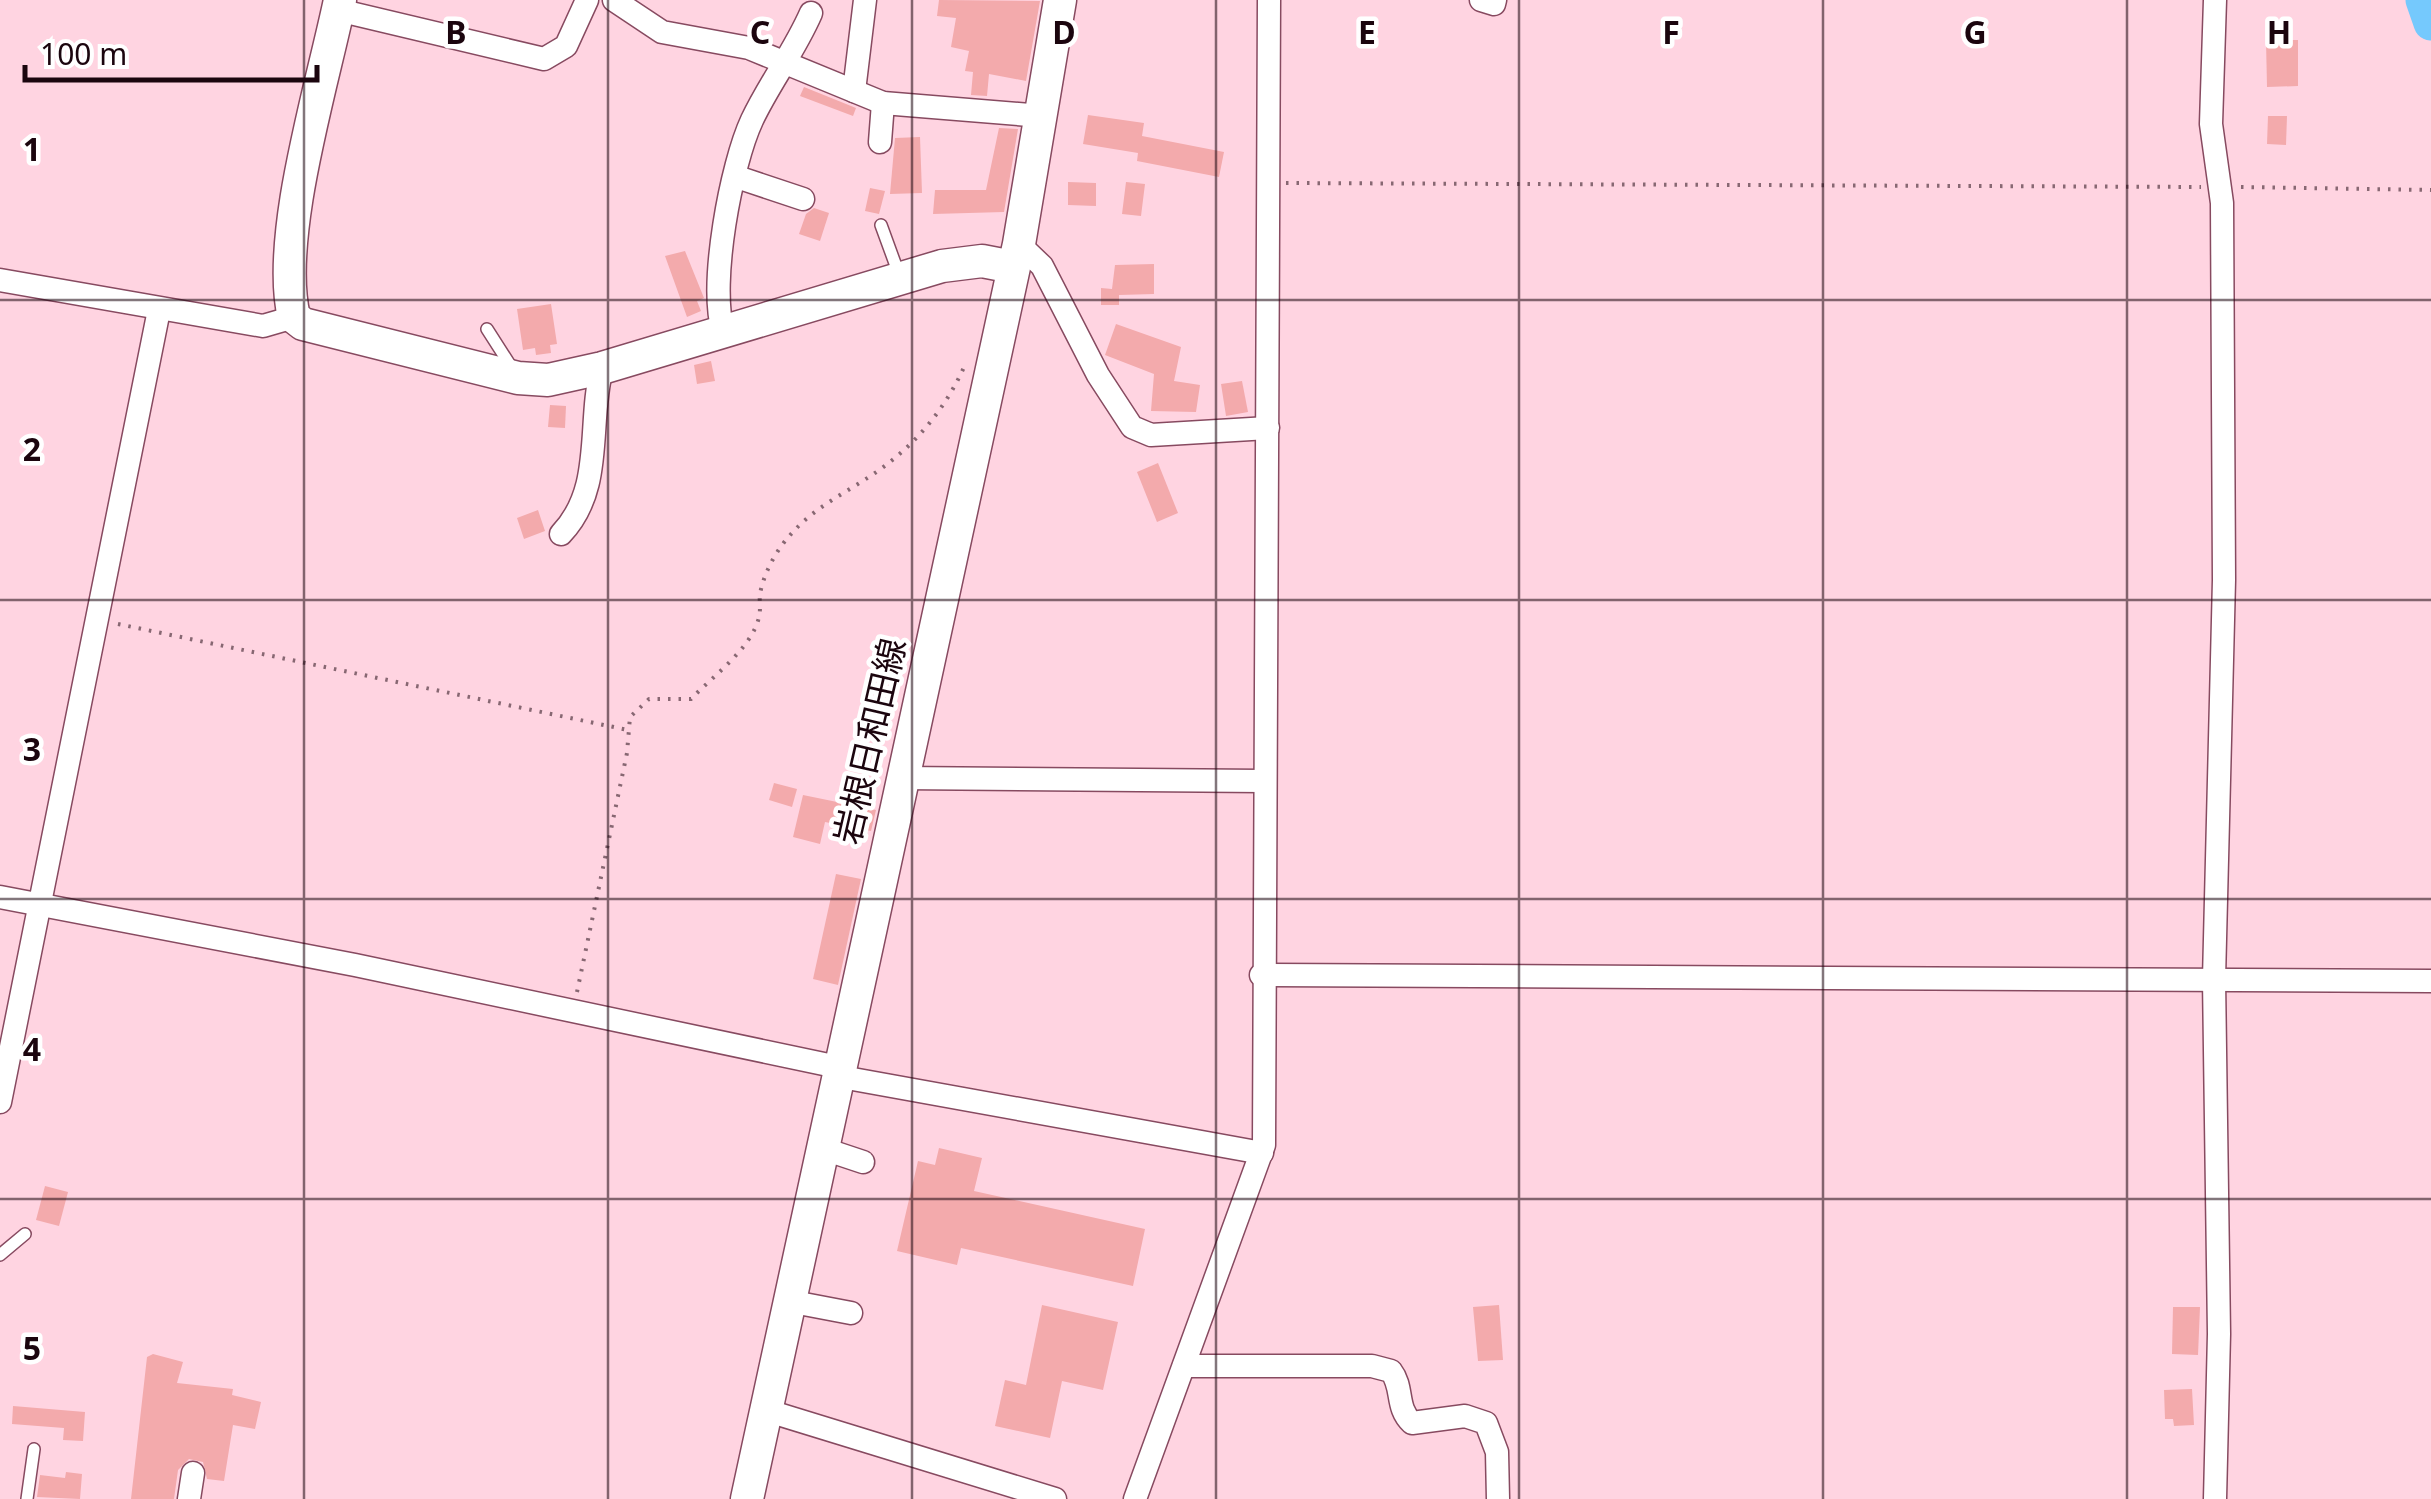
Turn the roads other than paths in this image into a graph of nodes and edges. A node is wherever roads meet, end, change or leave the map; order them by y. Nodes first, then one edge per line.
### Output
1 (587, 0) edge
2 (614, 0) edge
3 (865, 0) edge
4 (1060, 0) edge
5 (1269, 0) edge
6 (1481, 0) edge
7 (1495, 0) edge
8 (2215, 0) edge
9 (339, 5) edge
10 (812, 13) dead end
11 (788, 64) junction
12 (854, 91) junction
13 (882, 103) junction
14 (1042, 116) junction
15 (880, 142) dead end
16 (737, 177) junction
17 (803, 199) dead end
18 (881, 225) dead end
19 (1016, 255) junction
20 (901, 278) junction
21 (0, 280) edge
22 (159, 310) junction
23 (294, 317) junction
24 (487, 329) dead end
25 (723, 331) junction
26 (602, 368) junction
27 (518, 378) junction
28 (1268, 428) junction
29 (561, 534) dead end
30 (901, 778) junction
31 (1263, 781) junction
32 (0, 897) edge
33 (36, 905) junction
34 (1261, 974) junction
35 (2214, 979) junction
36 (2431, 981) edge
37 (837, 1072) junction
38 (0, 1102) edge
39 (821, 1148) junction
40 (1262, 1153) junction
41 (863, 1162) dead end
42 (25, 1234) dead end
43 (0, 1255) edge
44 (788, 1302) junction
45 (851, 1312) dead end
46 (1184, 1366) junction
47 (766, 1410) junction
48 (34, 1449) dead end
49 (192, 1472) dead end
50 (27, 1499) edge
51 (190, 1499) edge
52 (746, 1499) edge
53 (1055, 1499) edge
54 (1135, 1499) edge
55 (1498, 1499) edge
56 (2215, 1499) edge

1 - 9 street
2 - 11 street
3 - 12 street
4 - 14 main road, 岩根日和田線
5 - 28 street
6 - 7 street
8 - 35 street
9 - 23 main road
10 - 11 street
11 - 12 street
11 - 16 street
12 - 13 street
13 - 14 street
13 - 15 street
14 - 19 main road, 岩根日和田線
16 - 17 street
16 - 25 street
18 - 20 lane
19 - 20 main road
19 - 28 street
19 - 30 main road, 岩根日和田線
20 - 25 main road
21 - 22 street
22 - 23 street
22 - 33 street
23 - 27 main road
24 - 27 lane
25 - 26 main road
26 - 27 main road
26 - 29 street
28 - 31 street
30 - 31 street
30 - 37 main road, 岩根日和田線
31 - 34 street
32 - 33 street
33 - 37 street
33 - 38 street
34 - 35 street
34 - 40 street
35 - 36 street
35 - 56 street
37 - 39 main road, 岩根日和田線
37 - 40 street
39 - 41 street
39 - 44 main road, 岩根日和田線
40 - 46 street
42 - 43 lane
44 - 45 street
44 - 47 main road, 岩根日和田線
46 - 54 street
46 - 55 street
47 - 52 main road, 岩根日和田線
47 - 53 street
48 - 50 lane
49 - 51 street

